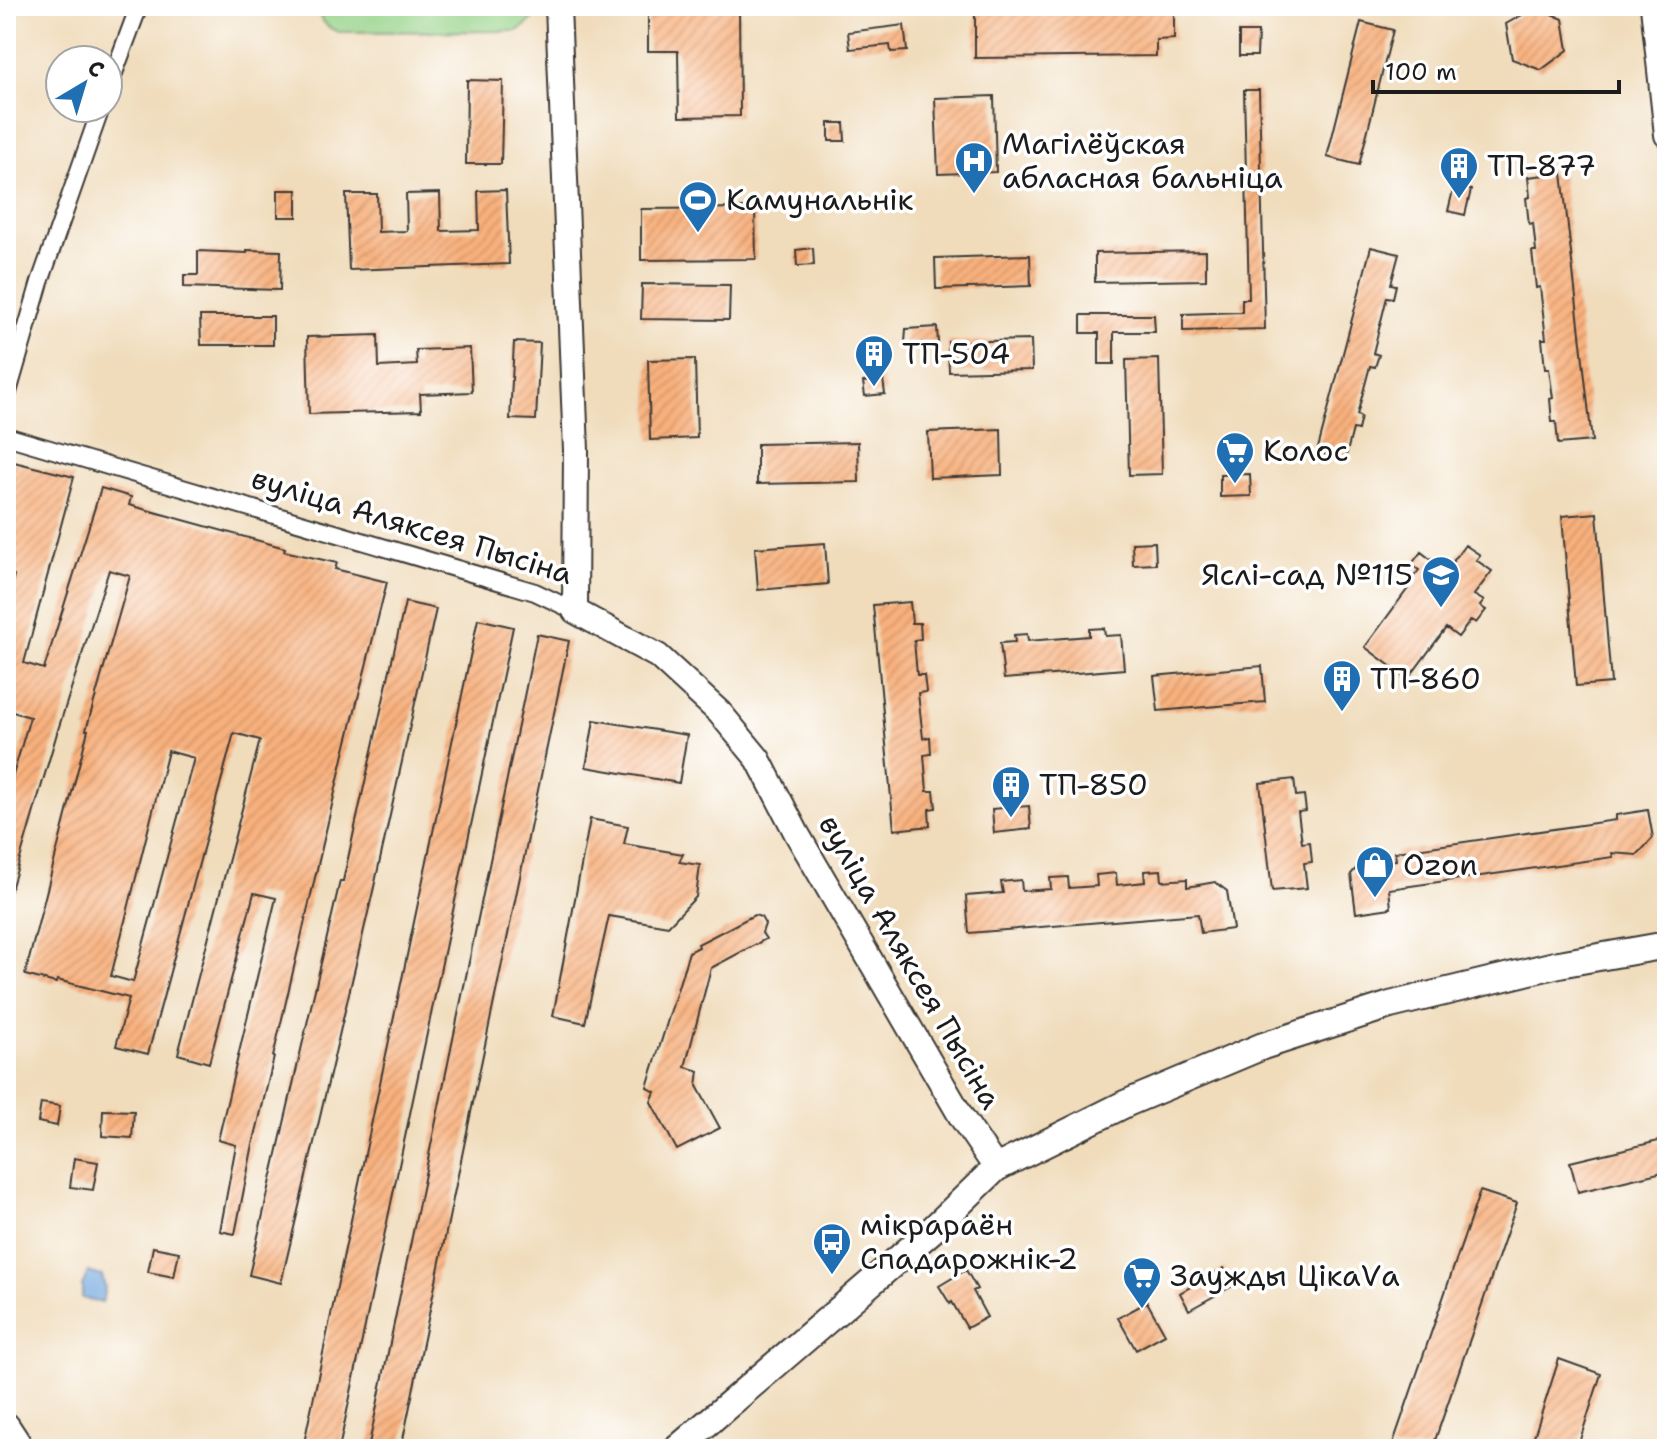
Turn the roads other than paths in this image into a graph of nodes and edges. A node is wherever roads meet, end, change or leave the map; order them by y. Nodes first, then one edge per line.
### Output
1 (139, 6) edge
2 (558, 6) edge
3 (1653, 6) edge
4 (124, 46) edge
5 (95, 124) edge
6 (1667, 135) edge
7 (6, 399) edge
8 (6, 436) edge
9 (575, 611) junction
10 (1667, 945) edge
11 (996, 1168) junction
12 (6, 1426) edge
13 (21, 1449) edge
14 (677, 1449) edge

1 - 4 street
2 - 9 main road
3 - 6 main road
5 - 7 street
8 - 9 street, вуліца Аляксея Пысіна
9 - 11 main road, вуліца Аляксея Пысіна
10 - 11 main road
11 - 14 main road
12 - 13 main road

